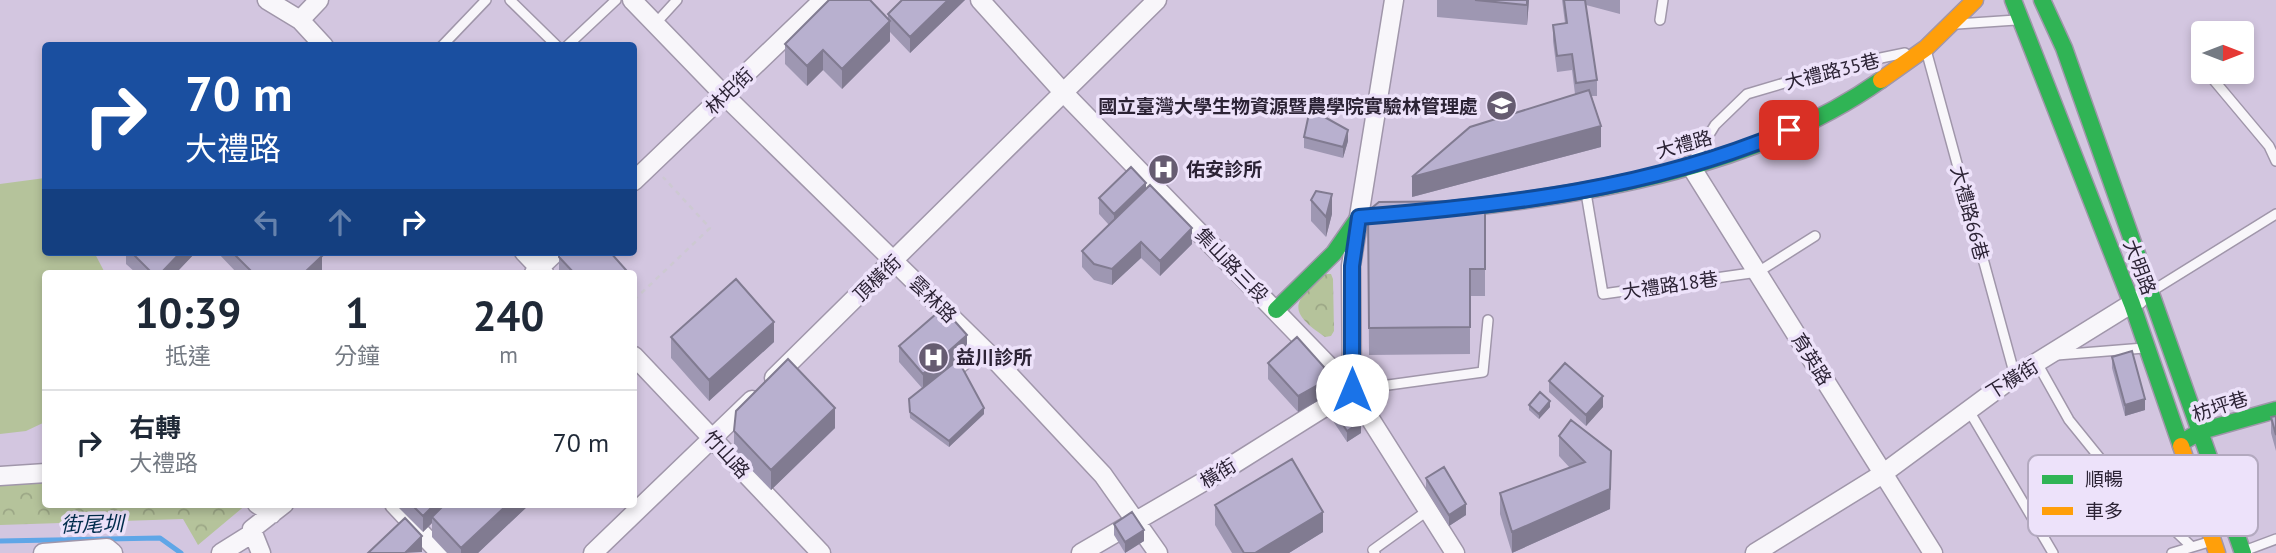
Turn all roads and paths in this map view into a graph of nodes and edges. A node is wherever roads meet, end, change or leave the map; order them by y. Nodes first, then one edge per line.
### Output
1 (267, 0) edge
2 (319, 0) edge
3 (485, 0) edge
4 (510, 0) edge
5 (617, 0) edge
6 (632, 0) edge
7 (677, 0) edge
8 (822, 0) edge
9 (980, 0) edge
10 (1157, 0) edge
11 (1394, 0) edge
12 (1663, 0) edge
13 (1976, 0) edge
14 (2013, 0) edge
15 (2042, 0) edge
16 (300, 20) junction
17 (1660, 20) dead end
18 (2023, 20) junction
19 (655, 24) junction
20 (1955, 24) junction
21 (320, 42) edge
22 (446, 42) edge
23 (553, 42) edge
24 (571, 42) edge
25 (1926, 50) junction
26 (2217, 84) edge
27 (1062, 91) junction
28 (725, 96) junction
29 (2276, 162) edge
30 (651, 165) junction
31 (1690, 165) junction
32 (637, 178) edge
33 (1586, 191) junction
34 (2276, 214) edge
35 (1359, 217) junction
36 (1815, 236) dead end
37 (527, 256) edge
38 (552, 256) edge
39 (895, 261) junction
40 (538, 270) edge
41 (540, 270) edge
42 (1758, 272) junction
43 (2151, 292) junction
44 (637, 297) edge
45 (2132, 304) junction
46 (1276, 310) junction
47 (1488, 320) dead end
48 (2146, 348) junction
49 (984, 349) junction
50 (637, 359) edge
51 (2042, 359) junction
52 (960, 369) edge
53 (2015, 376) junction
54 (1352, 390) junction
55 (1968, 408) junction
56 (2276, 410) edge
57 (2201, 431) junction
58 (712, 438) junction
59 (2179, 444) junction
60 (2097, 455) edge
61 (2183, 455) edge
62 (2209, 455) edge
63 (42, 472) edge
64 (1881, 475) junction
65 (0, 476) edge
66 (270, 508) edge
67 (399, 508) edge
68 (2028, 510) edge
69 (1427, 511) junction
70 (1136, 521) junction
71 (253, 533) junction
72 (2043, 536) edge
73 (2180, 536) edge
74 (2276, 539) edge
75 (2192, 547) junction
76 (2215, 547) edge
77 (52, 552) edge
78 (222, 552) edge
79 (2243, 552) edge
80 (113, 553) edge
81 (261, 553) edge
82 (440, 553) edge
83 (593, 553) edge
84 (821, 553) edge
85 (1081, 553) edge
86 (1158, 553) edge
87 (1376, 553) edge
88 (1455, 553) edge
89 (1755, 553) edge
90 (1933, 553) edge
91 (2053, 553) edge
92 (2172, 553) edge

1 - 16 street
2 - 16 street
3 - 22 lane
4 - 23 lane
5 - 24 lane
6 - 19 street, 雲林路
7 - 19 lane
8 - 28 street, 林圯街
9 - 27 street, 集山路三段
10 - 27 street, 頂橫街
11 - 35 street
12 - 17 lane
13 - 20 main road, 大禮路
14 - 18 main road, 大明路
15 - 43 main road, 大明路
16 - 21 street
18 - 20 lane
18 - 45 main road, 大明路
19 - 28 street, 雲林路
20 - 25 main road, 大禮路
25 - 31 main road, 大禮路
25 - 31 lane, 大禮路35巷
25 - 53 lane, 大禮路66巷
26 - 29 lane
27 - 39 street, 頂橫街
27 - 46 street, 集山路三段
28 - 30 street, 林圯街
28 - 39 street, 雲林路
30 - 32 street, 林圯街
30 - 44 path
31 - 33 main road, 大禮路
31 - 42 street, 育英路
33 - 35 main road, 大禮路
33 - 42 lane, 大禮路18巷
34 - 43 lane, 下橫街
35 - 46 main road
35 - 54 street
36 - 42 lane
37 - 40 street
38 - 41 street
39 - 49 street, 雲林路
39 - 58 street, 頂橫街
42 - 64 street, 育英路
43 - 45 street, 下橫街
43 - 57 main road, 大明路
45 - 48 main road, 大明路
45 - 51 street, 下橫街
46 - 54 street, 集山路三段
47 - 54 lane
48 - 51 lane
48 - 59 main road, 大明路
49 - 52 lane
49 - 70 street, 雲林路
50 - 58 street, 竹山路
51 - 53 street, 下橫街
51 - 60 lane
53 - 55 street, 下橫街
54 - 69 street, 集山路三段
54 - 70 street, 橫街
55 - 64 street, 下橫街
55 - 68 lane
56 - 57 main road, 枋坪巷
57 - 59 main road, 枋坪巷
57 - 62 main road, 大明路
58 - 83 street, 頂橫街
58 - 84 street, 竹山路
59 - 61 main road, 大明路
63 - 65 street
64 - 89 street, 下橫街
64 - 90 street, 育英路
66 - 71 street
67 - 82 street
69 - 87 lane
69 - 88 street, 集山路三段
70 - 85 street, 橫街
70 - 86 street, 雲林路
71 - 78 street
71 - 81 street
72 - 91 lane
73 - 75 lane
74 - 79 lane
75 - 76 lane
75 - 92 lane
77 - 80 street

